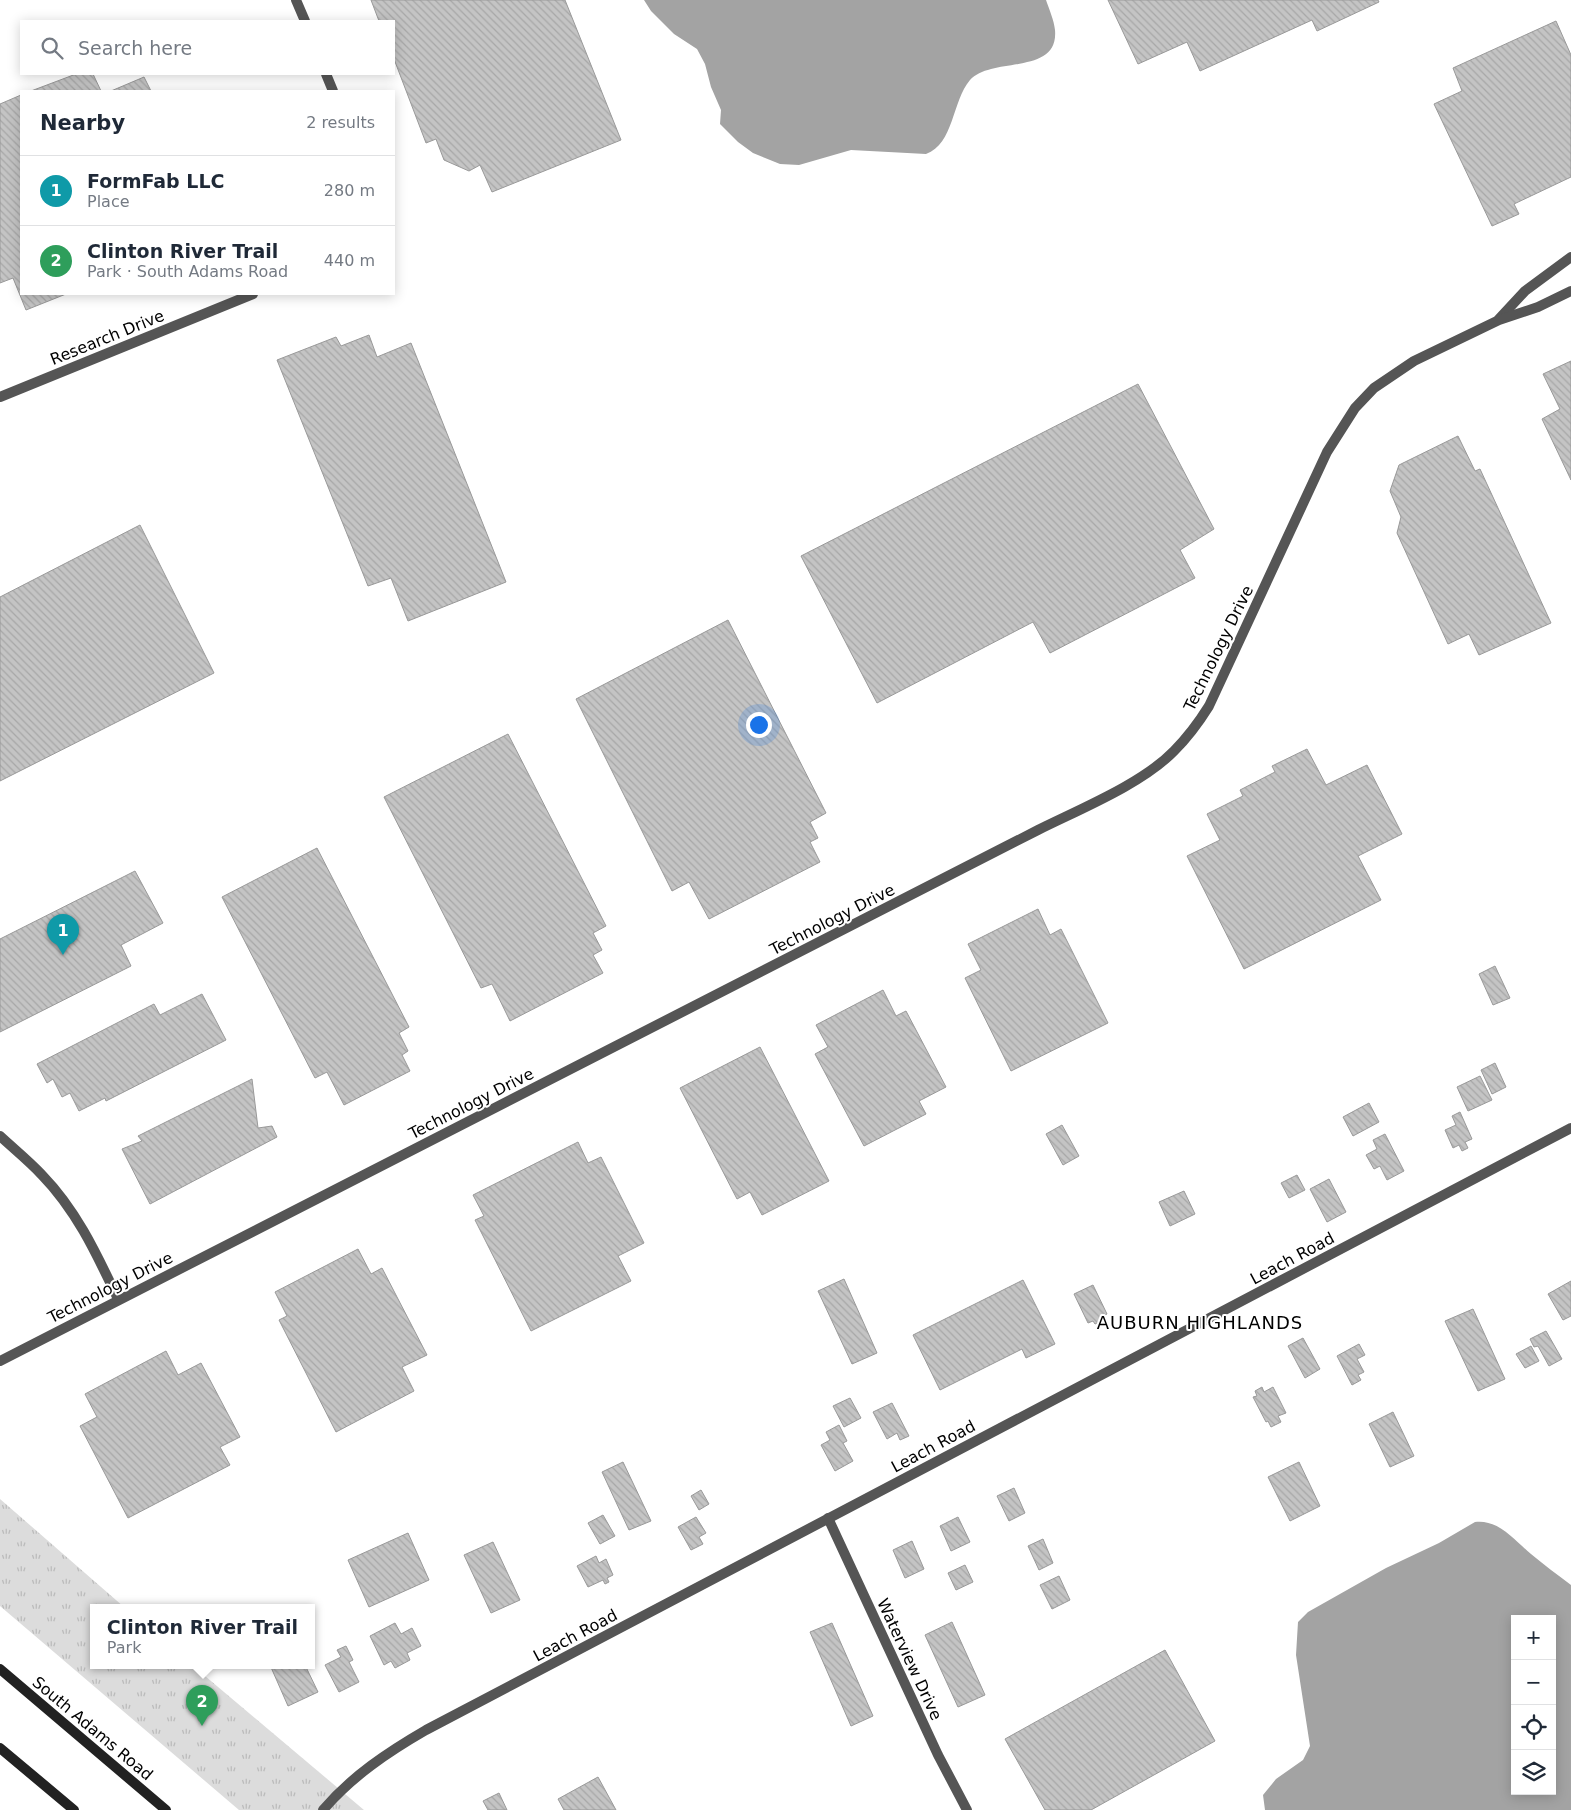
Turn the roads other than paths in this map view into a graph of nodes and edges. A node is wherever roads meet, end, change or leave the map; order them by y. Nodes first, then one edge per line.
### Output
1 (296, 0) edge
2 (305, 20) edge
3 (326, 75) edge
4 (333, 90) edge
5 (1571, 257) edge
6 (1571, 291) edge
7 (251, 295) edge
8 (1499, 320) junction
9 (0, 397) edge
10 (1571, 1128) edge
11 (0, 1136) edge
12 (118, 1299) junction
13 (0, 1361) edge
14 (828, 1518) junction
15 (0, 1670) edge
16 (0, 1748) edge
17 (74, 1810) edge
18 (166, 1810) edge
19 (323, 1810) edge
20 (967, 1810) edge

1 - 2 street
3 - 4 street
5 - 8 street, Technology Drive
6 - 8 street, Technology Drive
7 - 9 street, Research Drive
8 - 12 street, Technology Drive
10 - 14 street, Leach Road
11 - 12 street
12 - 13 street, Technology Drive
14 - 19 street, Leach Road
14 - 20 street, Waterview Drive
15 - 18 main road, South Adams Road
16 - 17 main road

